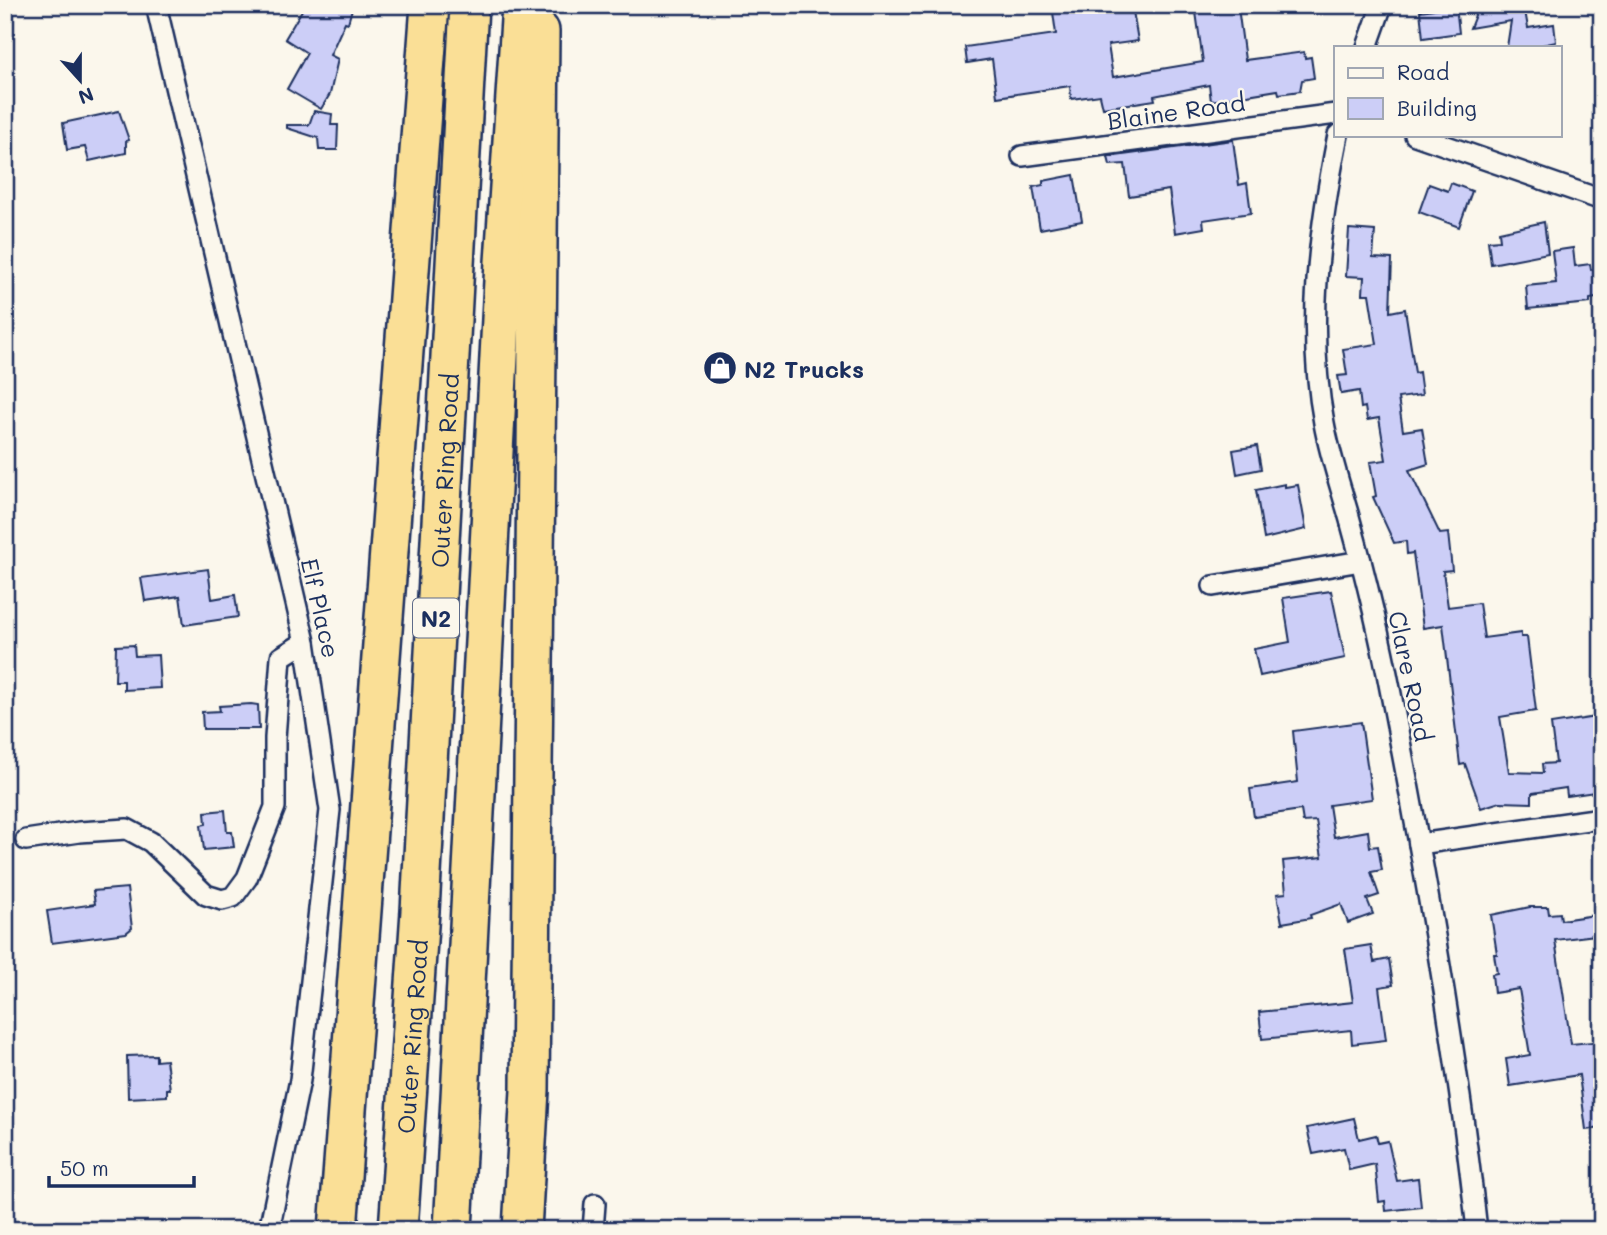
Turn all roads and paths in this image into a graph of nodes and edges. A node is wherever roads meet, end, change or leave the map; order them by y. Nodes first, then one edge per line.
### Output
1 (156, 5) edge
2 (430, 5) edge
3 (469, 5) edge
4 (521, 5) edge
5 (536, 5) edge
6 (1382, 5) edge
7 (1367, 46) edge
8 (1334, 114) edge
9 (1338, 136) edge
10 (1418, 136) edge
11 (1022, 156) dead end
12 (1602, 200) edge
13 (1361, 561) junction
14 (1213, 586) dead end
15 (305, 642) junction
16 (1602, 818) edge
17 (26, 840) dead end
18 (1419, 844) junction
19 (530, 1090) junction
20 (342, 1152) junction
21 (595, 1204) dead end
22 (269, 1230) edge
23 (327, 1230) edge
24 (338, 1230) edge
25 (398, 1230) edge
26 (453, 1230) edge
27 (522, 1230) edge
28 (548, 1230) edge
29 (593, 1230) edge
30 (1477, 1230) edge

1 - 15 street, Elf Place
2 - 20 highway
3 - 25 highway, Outer Ring Road / N2
4 - 26 highway, Outer Ring Road / N2
5 - 19 highway
6 - 7 street
8 - 11 street, Blaine Road
9 - 13 street, Clare Road
10 - 12 street
13 - 14 street
13 - 18 street, Clare Road
15 - 17 street
15 - 22 street, Elf Place
16 - 18 street
18 - 30 street, Clare Road
19 - 27 highway
19 - 28 highway
20 - 23 highway
20 - 24 highway
21 - 29 street

